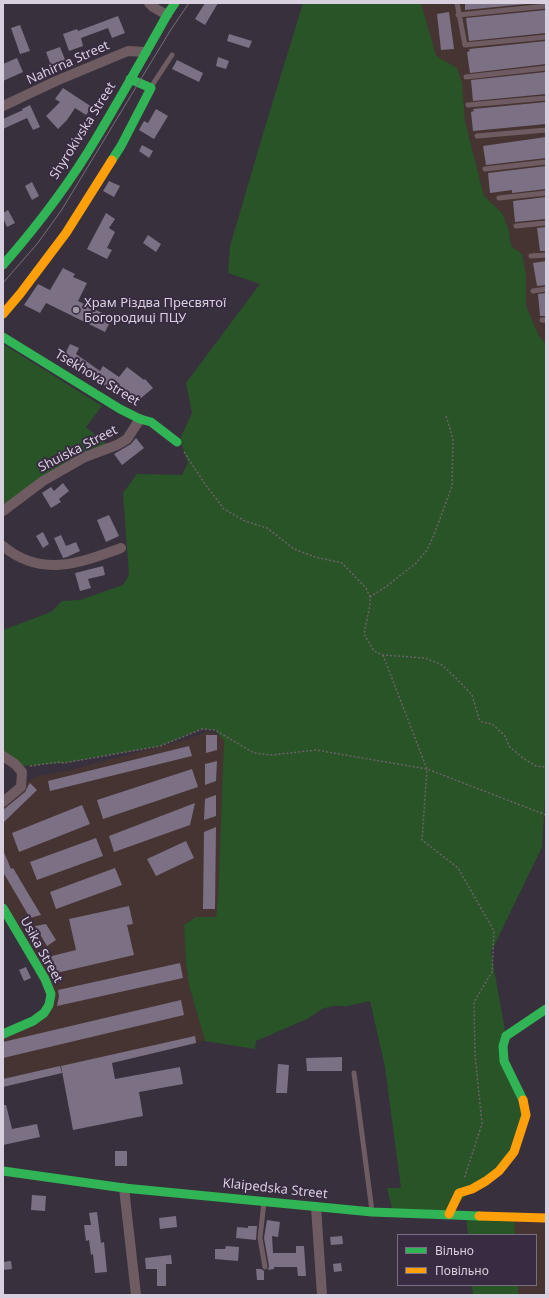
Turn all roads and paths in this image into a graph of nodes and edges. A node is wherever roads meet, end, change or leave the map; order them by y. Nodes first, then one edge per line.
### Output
1 (149, 3) edge
2 (175, 3) edge
3 (457, 3) edge
4 (546, 6) edge
5 (167, 15) junction
6 (458, 15) junction
7 (546, 37) edge
8 (146, 52) junction
9 (172, 55) dead end
10 (546, 68) edge
11 (466, 77) dead end
12 (130, 79) junction
13 (151, 88) junction
14 (546, 98) edge
15 (468, 105) dead end
16 (3, 106) edge
17 (546, 130) edge
18 (477, 136) dead end
19 (546, 162) edge
20 (485, 169) dead end
21 (546, 193) edge
22 (499, 198) dead end
23 (546, 223) edge
24 (516, 226) dead end
25 (546, 255) edge
26 (531, 256) dead end
27 (3, 265) edge
28 (546, 289) edge
29 (533, 291) dead end
30 (3, 314) edge
31 (3, 337) edge
32 (446, 416) dead end
33 (140, 419) junction
34 (177, 442) joint
35 (3, 512) edge
36 (3, 546) edge
37 (121, 548) dead end
38 (370, 597) junction
39 (383, 655) junction
40 (3, 756) edge
41 (15, 764) junction
42 (546, 767) edge
43 (427, 769) junction
44 (3, 802) edge
45 (546, 816) edge
46 (3, 908) edge
47 (546, 1009) edge
48 (3, 1034) edge
49 (354, 1073) dead end
50 (3, 1171) edge
51 (124, 1188) junction
52 (459, 1193) junction
53 (264, 1201) junction
54 (316, 1207) junction
55 (372, 1212) junction
56 (449, 1214) junction
57 (546, 1218) edge
58 (265, 1267) dead end
59 (136, 1295) edge
60 (322, 1295) edge

1 - 5 street
2 - 5 street, Shyrokivska Street
3 - 6 lane
4 - 6 lane
5 - 8 street, Shyrokivska Street
6 - 7 lane
8 - 12 street, Shyrokivska Street
8 - 16 street, Nahirna Street
9 - 13 lane
10 - 11 lane
12 - 13 street
12 - 27 street, Shyrokivska Street
13 - 30 street
14 - 15 lane
17 - 18 lane
19 - 20 lane
21 - 22 lane
23 - 24 lane
25 - 26 lane
28 - 29 lane
31 - 33 street, Tsekhova Street
32 - 38 path
33 - 34 street, Tsekhova Street
33 - 35 street, Shuiska Street
34 - 38 path
36 - 37 street
38 - 39 path
39 - 42 path
39 - 43 path
40 - 41 street
41 - 43 path
41 - 44 street
43 - 45 path
43 - 52 path
46 - 48 street, Usika Street
47 - 52 street
49 - 55 lane
50 - 51 street, Klaipedska Street
51 - 53 street, Klaipedska Street
51 - 59 street
52 - 56 street
53 - 54 street, Klaipedska Street
53 - 58 lane
54 - 55 street, Klaipedska Street
54 - 60 street
55 - 56 street, Klaipedska Street
56 - 57 street, Klaipedska Street

